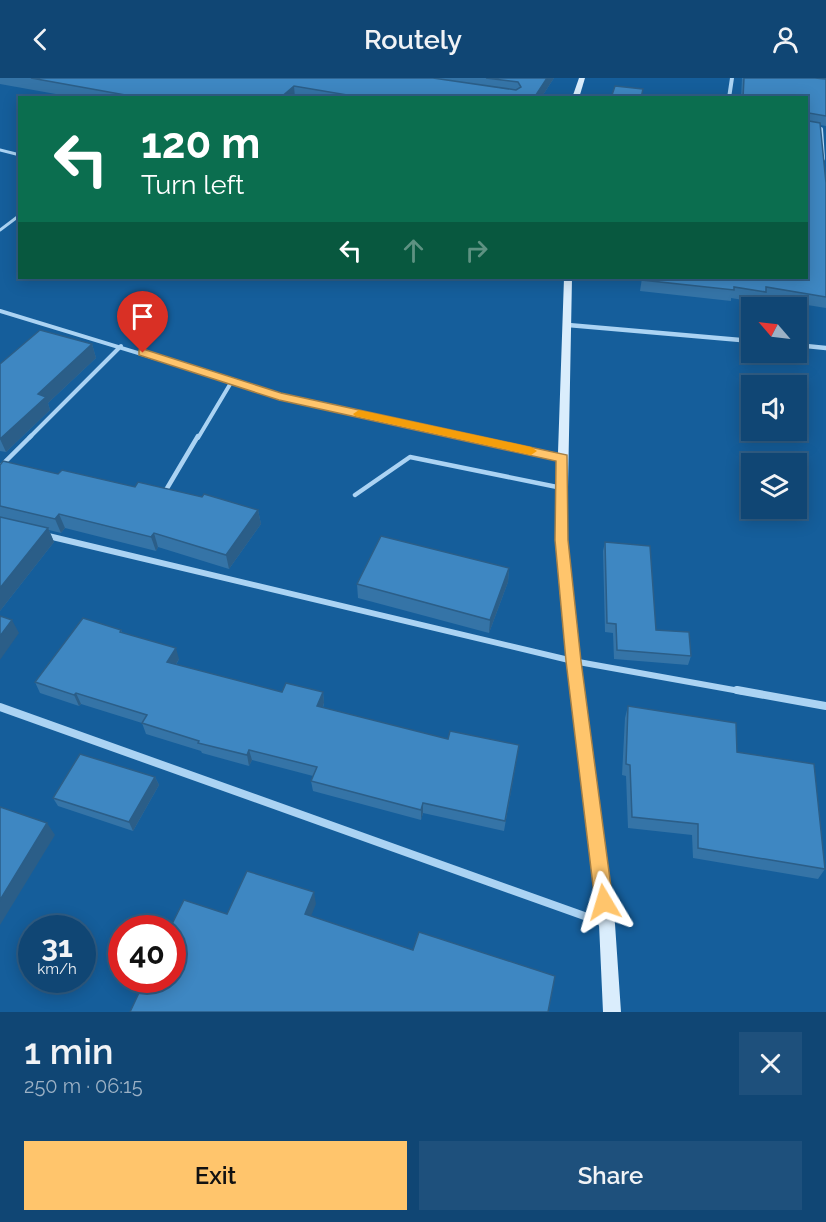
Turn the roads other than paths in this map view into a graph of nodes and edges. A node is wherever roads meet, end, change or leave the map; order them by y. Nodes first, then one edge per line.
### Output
1 (582, 78) edge
2 (732, 78) edge
3 (576, 96) edge
4 (729, 96) edge
5 (814, 128) edge
6 (823, 129) edge
7 (0, 150) edge
8 (18, 154) edge
9 (824, 161) edge
10 (18, 216) edge
11 (0, 230) edge
12 (568, 279) edge
13 (0, 311) edge
14 (568, 325) junction
15 (741, 340) edge
16 (121, 345) junction
17 (807, 346) edge
18 (826, 348) edge
19 (232, 381) junction
20 (562, 458) junction
21 (0, 467) edge
22 (562, 488) junction
23 (176, 492) edge
24 (355, 495) dead end
25 (34, 532) edge
26 (573, 661) junction
27 (826, 706) edge
28 (0, 707) edge
29 (607, 924) junction
30 (612, 1012) edge

1 - 3 street
2 - 4 street
5 - 6 street
6 - 9 street
7 - 8 lane
10 - 11 lane
12 - 14 street
13 - 16 lane
14 - 15 street
14 - 20 street
16 - 19 lane
16 - 21 lane
17 - 18 street
19 - 20 lane
19 - 23 lane
20 - 22 street
22 - 24 lane
22 - 26 street
25 - 26 street
26 - 27 street
26 - 29 street
28 - 29 street
29 - 30 street

